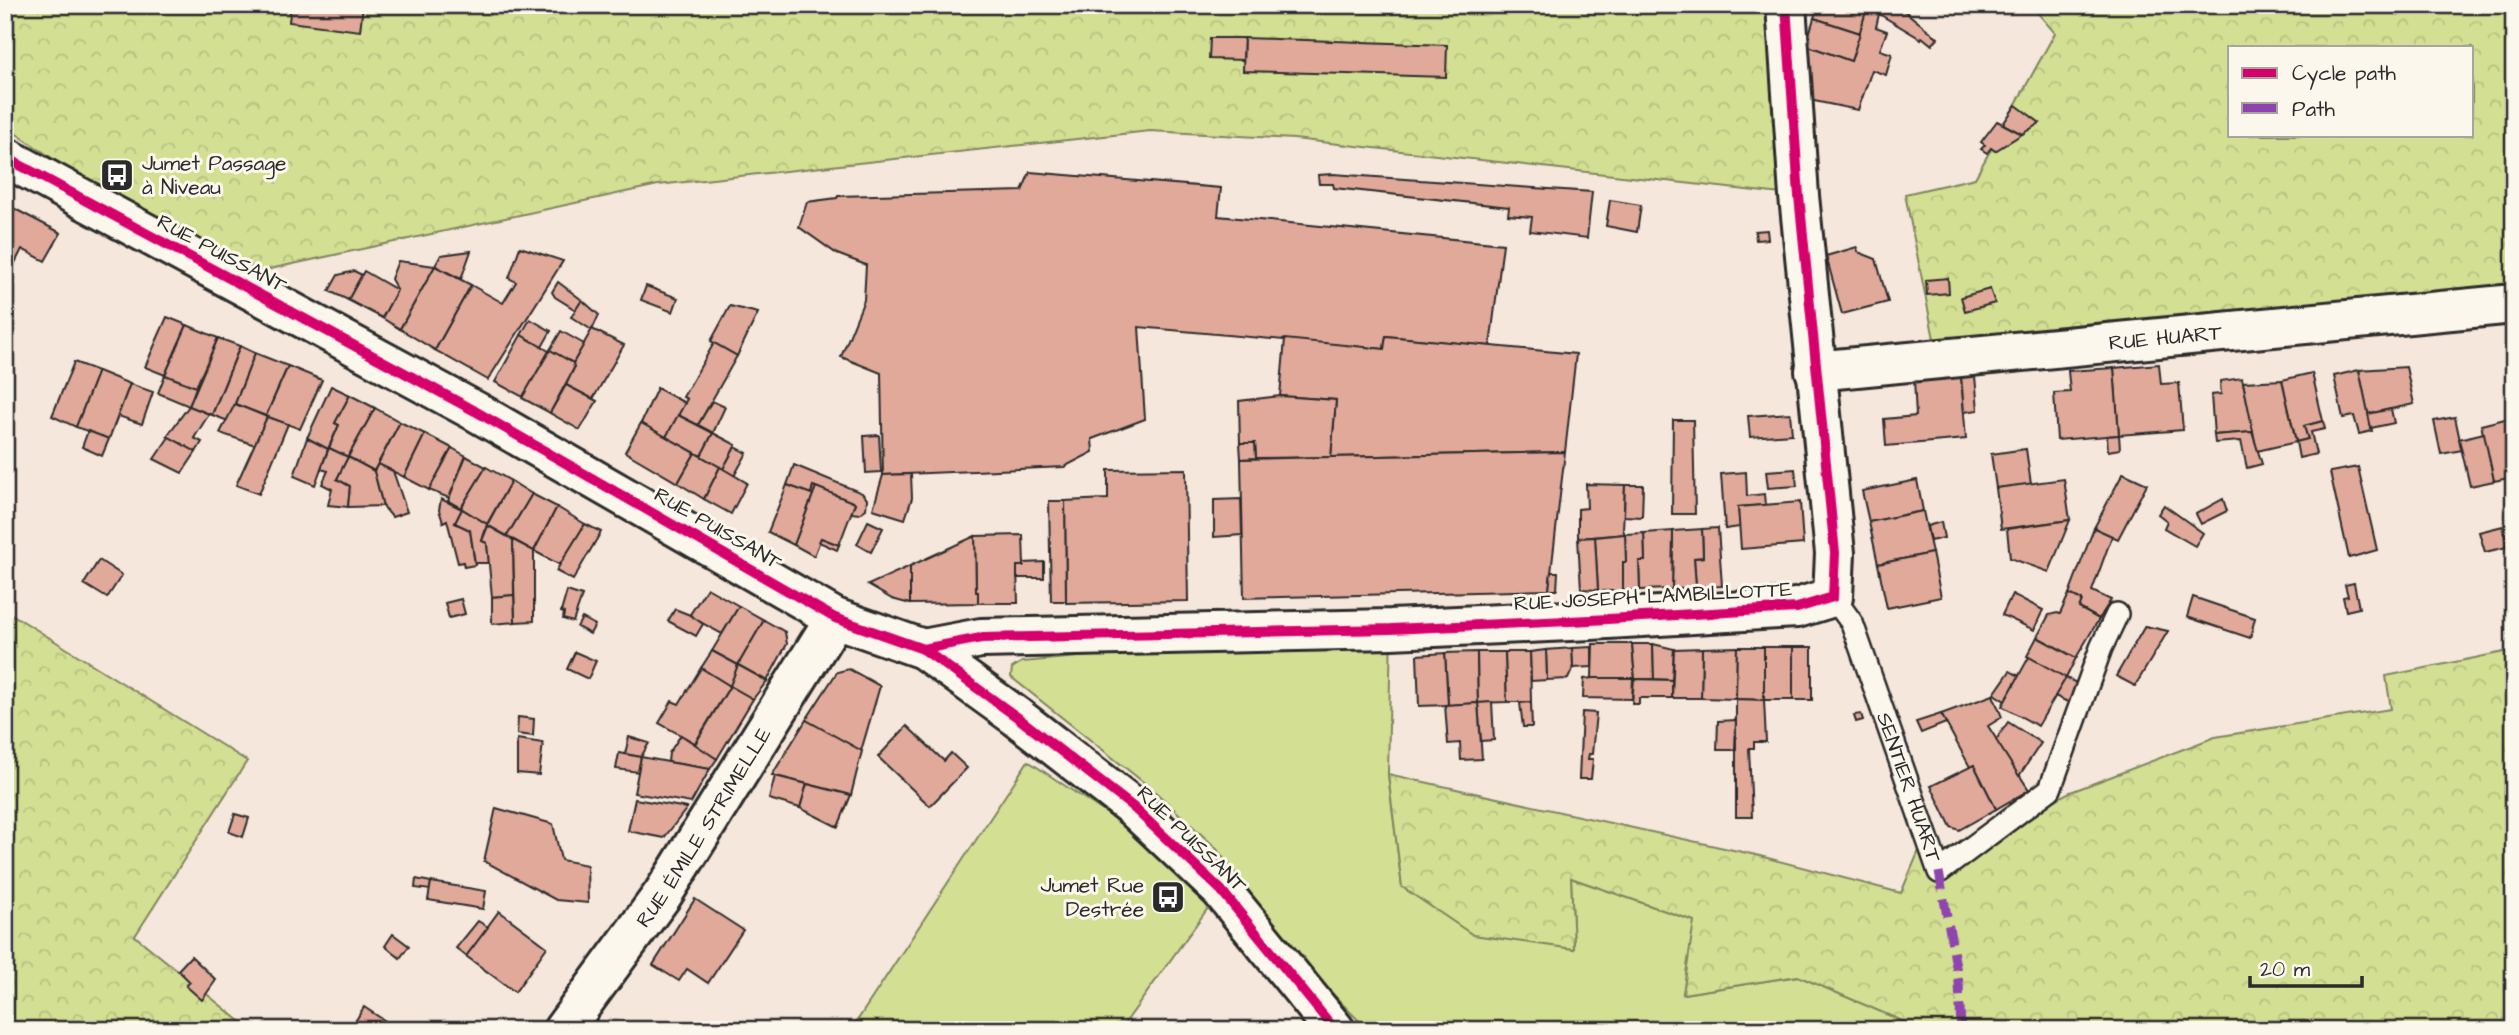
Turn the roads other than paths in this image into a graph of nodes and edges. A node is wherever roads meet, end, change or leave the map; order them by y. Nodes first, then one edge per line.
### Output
1 (1786, 5) edge
2 (5, 157) edge
3 (2514, 304) edge
4 (1815, 371) junction
5 (1833, 597) junction
6 (2117, 614) dead end
7 (835, 618) junction
8 (923, 649) junction
9 (563, 1030) edge
10 (1335, 1030) edge

1 - 4 street
2 - 7 street, RUE PUISSANT
3 - 4 street, RUE HUART
4 - 5 street
5 - 6 lane, SENTIER HUART
5 - 8 street, RUE JOSEPH LAMBILLOTTE
7 - 8 street, RUE PUISSANT
7 - 9 street, RUE ÉMILE STRIMELLE
8 - 10 street, RUE PUISSANT

